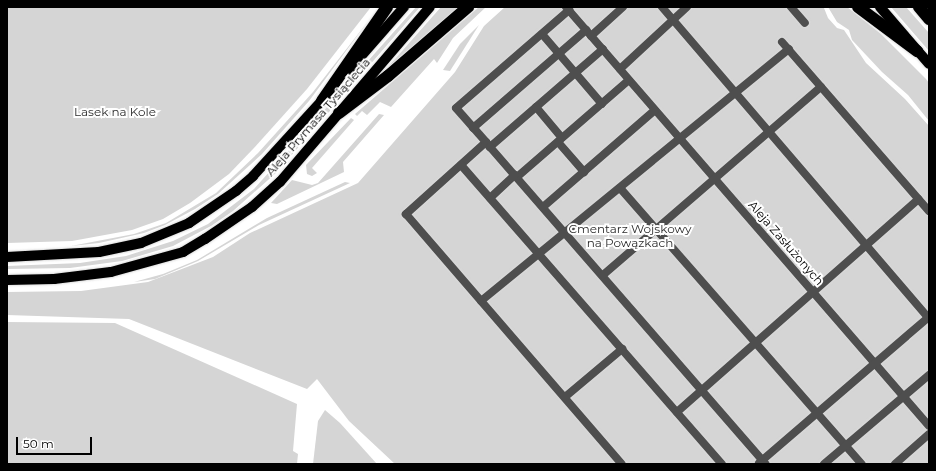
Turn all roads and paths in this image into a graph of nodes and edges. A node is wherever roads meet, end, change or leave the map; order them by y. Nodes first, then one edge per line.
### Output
1 (387, 7) edge
2 (404, 7) edge
3 (430, 7) edge
4 (468, 7) edge
5 (623, 7) edge
6 (662, 7) edge
7 (688, 7) edge
8 (791, 7) edge
9 (858, 7) edge
10 (880, 7) edge
11 (919, 7) edge
12 (567, 9) edge
13 (929, 18) edge
14 (674, 20) junction
15 (805, 23) dead end
16 (589, 33) junction
17 (542, 34) junction
18 (782, 42) dead end
19 (603, 49) junction
20 (789, 49) junction
21 (917, 51) junction
22 (559, 54) junction
23 (929, 64) edge
24 (620, 69) junction
25 (576, 73) junction
26 (629, 80) junction
27 (821, 87) junction
28 (735, 93) junction
29 (322, 101) junction
30 (602, 104) junction
31 (536, 107) junction
32 (655, 110) junction
33 (340, 113) junction
34 (473, 128) junction
35 (768, 132) junction
36 (680, 138) junction
37 (560, 140) junction
38 (488, 144) junction
39 (461, 164) junction
40 (584, 172) junction
41 (516, 176) junction
42 (714, 178) junction
43 (620, 188) junction
44 (490, 198) junction
45 (918, 199) junction
46 (543, 207) junction
47 (929, 211) edge
48 (656, 228) junction
49 (565, 232) junction
50 (866, 245) junction
51 (539, 254) junction
52 (7, 257) edge
53 (603, 275) junction
54 (7, 280) edge
55 (813, 292) junction
56 (482, 301) junction
57 (929, 317) edge
58 (756, 342) junction
59 (622, 349) junction
60 (875, 364) junction
61 (929, 375) edge
62 (701, 390) junction
63 (565, 397) junction
64 (903, 397) junction
65 (677, 412) junction
66 (818, 413) junction
67 (929, 426) edge
68 (929, 434) edge
69 (846, 446) junction
70 (762, 463) edge
71 (622, 464) edge
72 (722, 464) edge
73 (824, 464) edge
74 (862, 464) edge
75 (895, 464) edge

1 - 29 highway
2 - 29 main road, Aleja Prymasa Tysiąclecia
3 - 33 main road, Aleja Prymasa Tysiąclecia
4 - 33 highway
5 - 16 street
6 - 14 street
7 - 14 street
8 - 15 street
9 - 21 highway
10 - 21 main road
11 - 13 highway
12 - 16 street, Aleja Zasłużonych
12 - 17 street
14 - 24 street
14 - 28 street
16 - 19 street, Aleja Zasłużonych
16 - 22 street
17 - 22 street
17 - 34 street
18 - 20 street
19 - 24 street, Aleja Zasłużonych
19 - 25 street
20 - 27 street
20 - 28 street
21 - 23 main road
22 - 25 street
22 - 34 street
24 - 26 street, Aleja Zasłużonych
25 - 30 street
25 - 31 street
26 - 30 street
26 - 32 street, Aleja Zasłużonych
27 - 35 street
27 - 45 street
28 - 35 street
28 - 36 street
29 - 52 main road, Aleja Prymasa Tysiąclecia
30 - 37 street
31 - 37 street
31 - 38 street
32 - 36 street, Aleja Zasłużonych
32 - 40 street
33 - 54 main road, Aleja Prymasa Tysiąclecia
34 - 38 street
35 - 42 street
35 - 50 street
36 - 42 street, Aleja Zasłużonych
36 - 43 street
37 - 40 street
37 - 41 street
38 - 39 street
38 - 41 street
39 - 44 street
39 - 56 street
40 - 46 street
41 - 44 street
41 - 46 street
42 - 48 street
42 - 55 street, Aleja Zasłużonych
43 - 48 street
43 - 49 street
44 - 51 street
45 - 47 street
45 - 50 street
46 - 49 street
48 - 53 street
48 - 58 street
49 - 51 street
49 - 53 street
50 - 55 street
50 - 57 street
51 - 56 street
51 - 59 street
53 - 62 street
55 - 58 street
55 - 60 street, Aleja Zasłużonych
56 - 63 street
57 - 60 street
58 - 62 street
58 - 66 street
59 - 63 street
59 - 65 street
60 - 64 street, Aleja Zasłużonych
60 - 66 street
61 - 64 street
62 - 65 street
62 - 70 street
63 - 71 street
64 - 67 street, Aleja Zasłużonych
64 - 69 street
65 - 72 street
66 - 69 street
66 - 70 street
68 - 75 street
69 - 73 street
69 - 74 street

